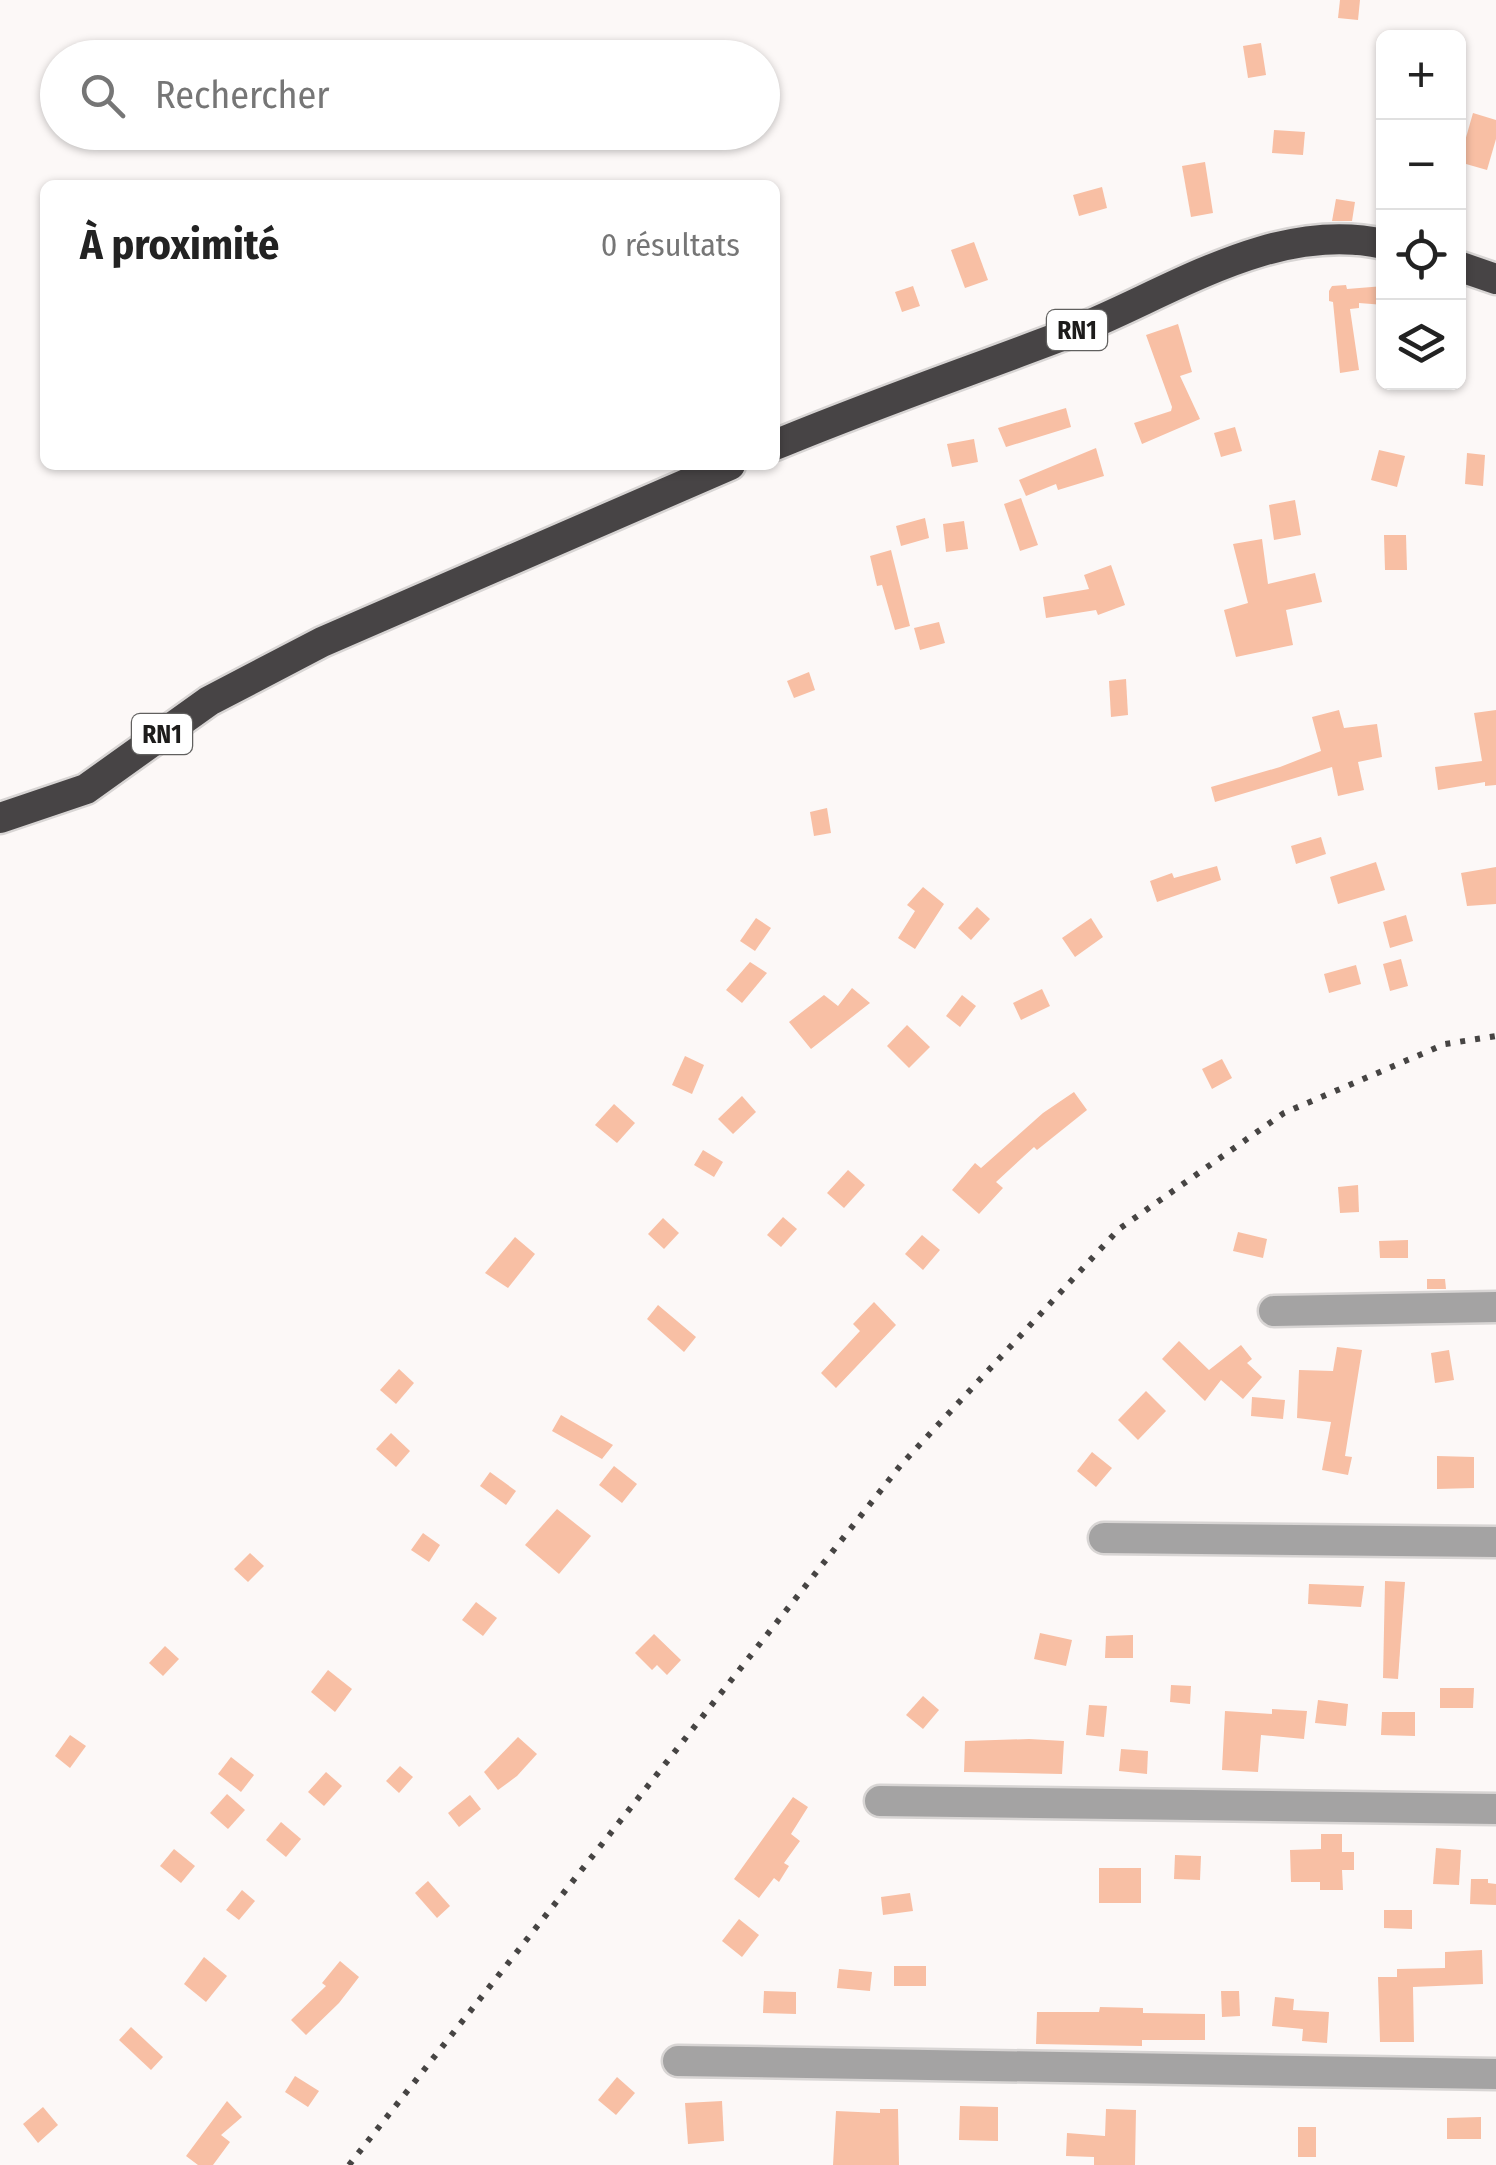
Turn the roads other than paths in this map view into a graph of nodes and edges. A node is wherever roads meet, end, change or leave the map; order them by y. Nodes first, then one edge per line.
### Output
1 (1376, 242) edge
2 (1466, 269) edge
3 (1496, 280) edge
4 (780, 443) edge
5 (718, 470) edge
6 (0, 818) edge
7 (1496, 1308) edge
8 (1274, 1311) dead end
9 (1104, 1538) dead end
10 (1496, 1542) edge
11 (880, 1801) dead end
12 (1496, 1808) edge
13 (678, 2061) dead end
14 (1496, 2074) edge

1 - 4 highway, RN1
2 - 3 highway
5 - 6 highway, RN1
7 - 8 street
9 - 10 street
11 - 12 street
13 - 14 street

